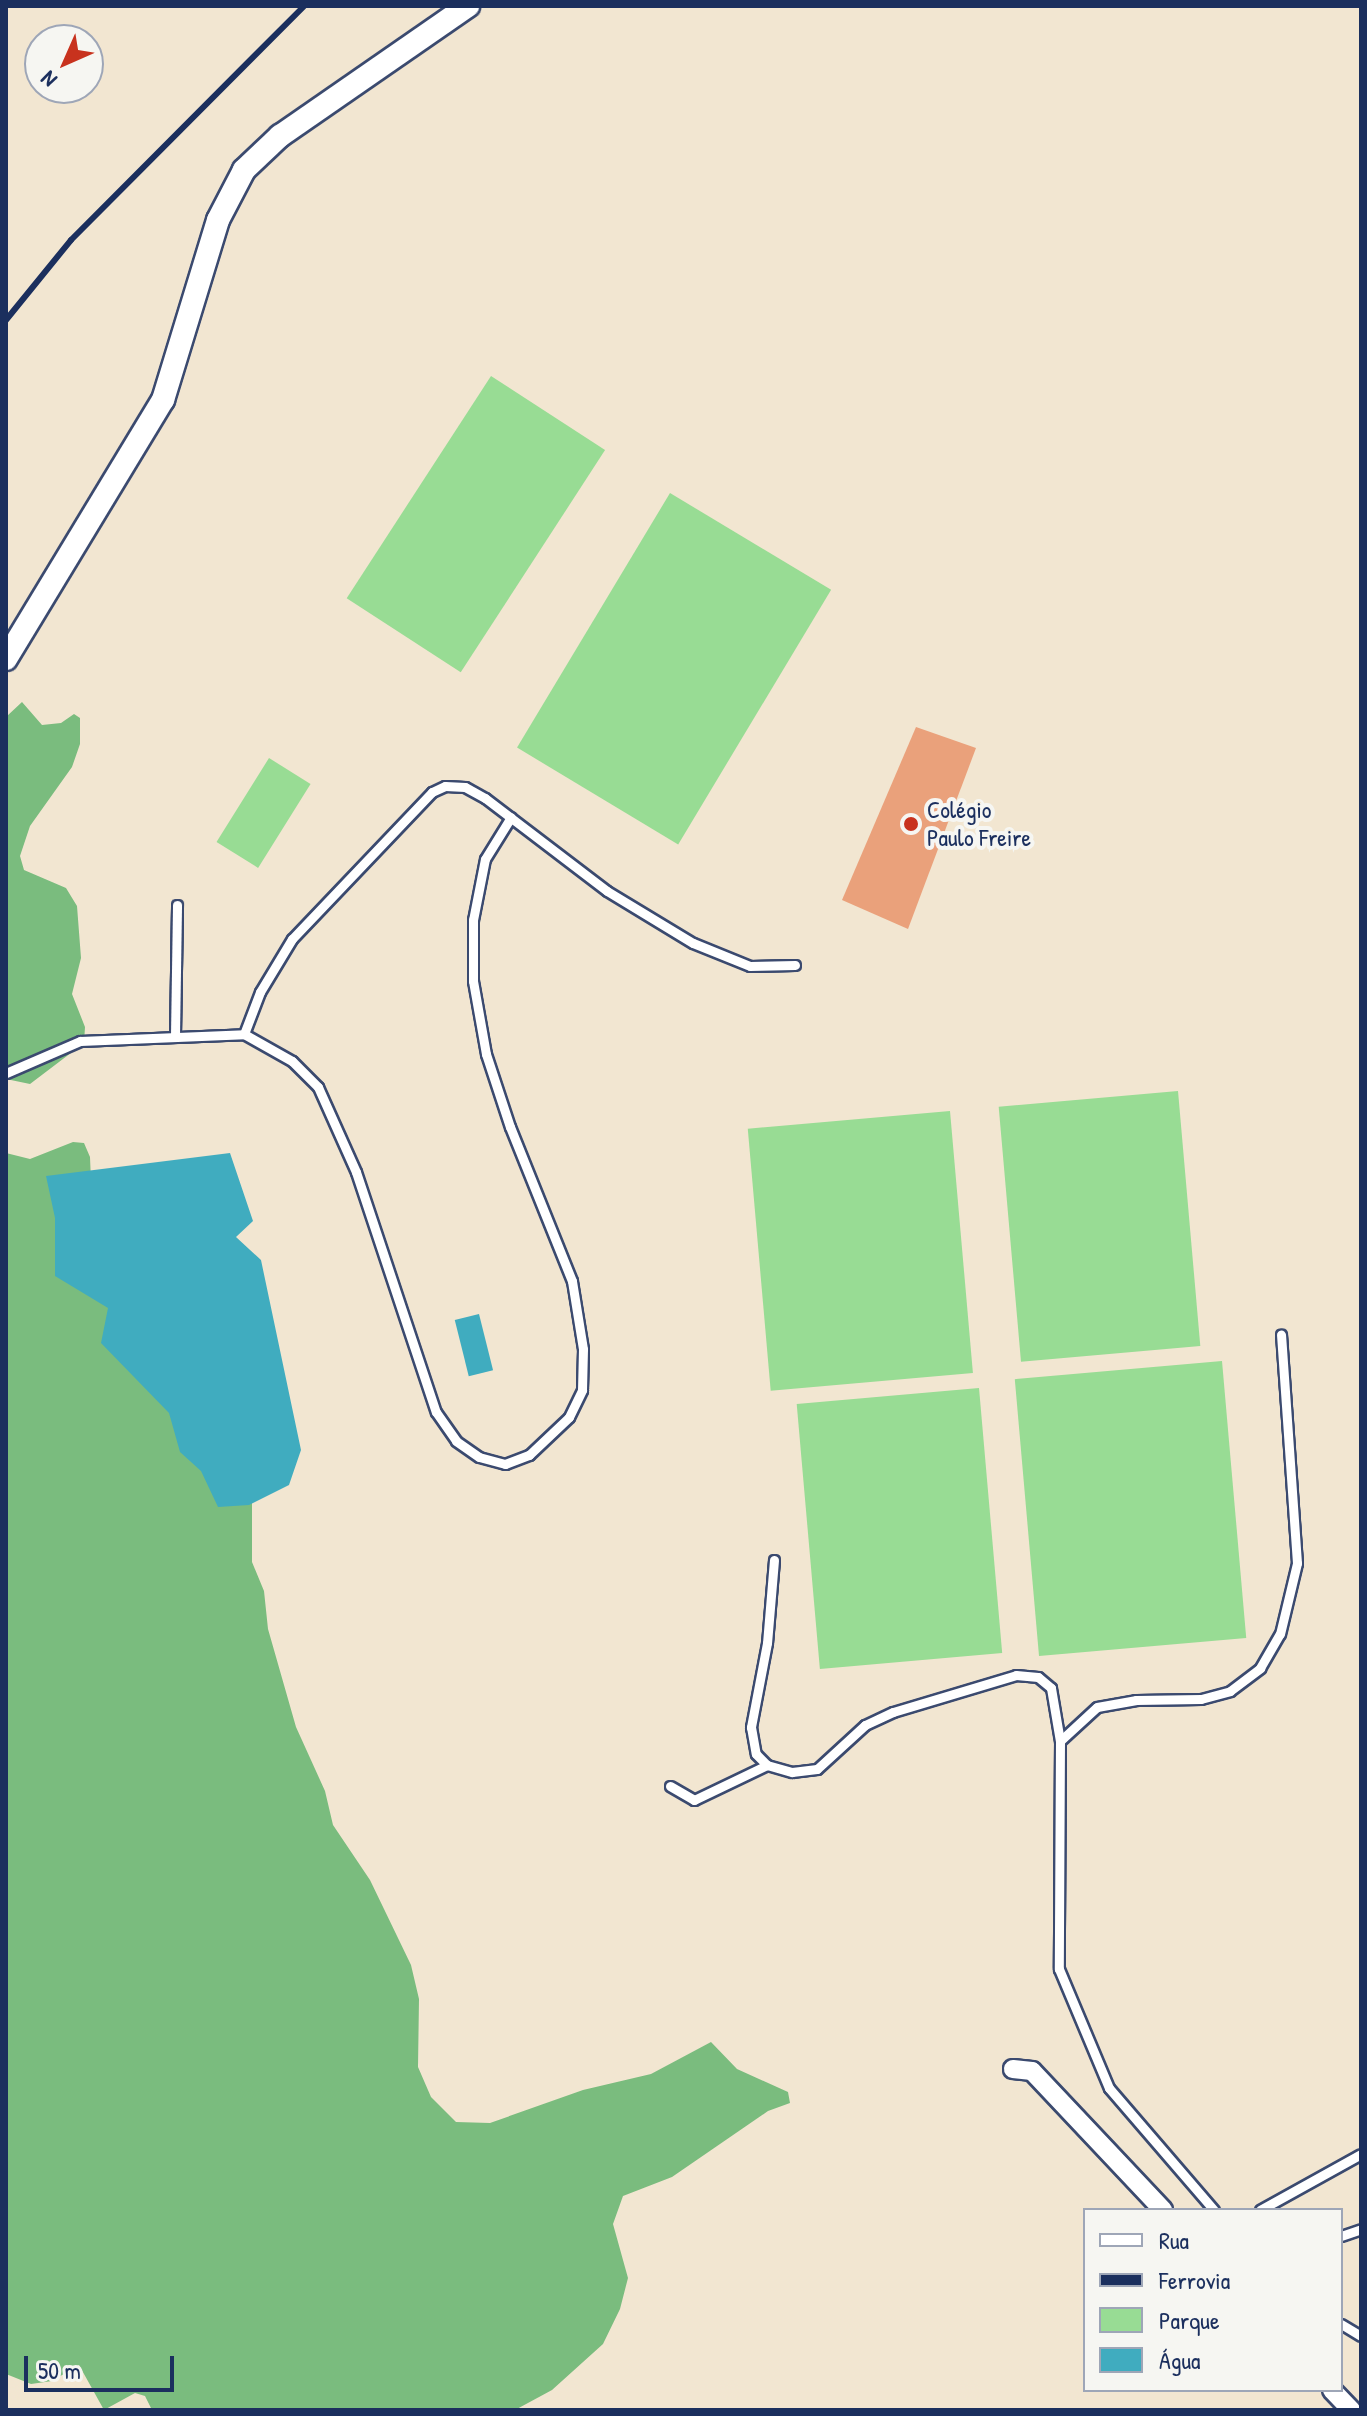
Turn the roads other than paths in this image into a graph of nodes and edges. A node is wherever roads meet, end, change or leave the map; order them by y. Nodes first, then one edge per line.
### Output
1 (468, 6) edge
2 (6, 659) edge
3 (511, 817) junction
4 (177, 905) dead end
5 (795, 965) dead end
6 (244, 1034) junction
7 (175, 1035) junction
8 (6, 1073) edge
9 (1281, 1335) dead end
10 (774, 1560) dead end
11 (1060, 1741) junction
12 (767, 1765) junction
13 (670, 1786) dead end
14 (1013, 2069) dead end
15 (1361, 2154) edge
16 (1161, 2208) edge
17 (1212, 2208) edge
18 (1264, 2208) edge
19 (1343, 2325) edge
20 (1361, 2336) edge
21 (1334, 2392) edge
22 (1351, 2410) edge

1 - 2 street
3 - 5 lane
3 - 6 lane
3 - 6 lane
4 - 7 lane
6 - 7 lane
7 - 8 lane
9 - 11 lane
10 - 12 lane
11 - 12 lane
11 - 17 lane
12 - 13 lane
14 - 16 street
15 - 18 lane
19 - 20 lane
21 - 22 street

